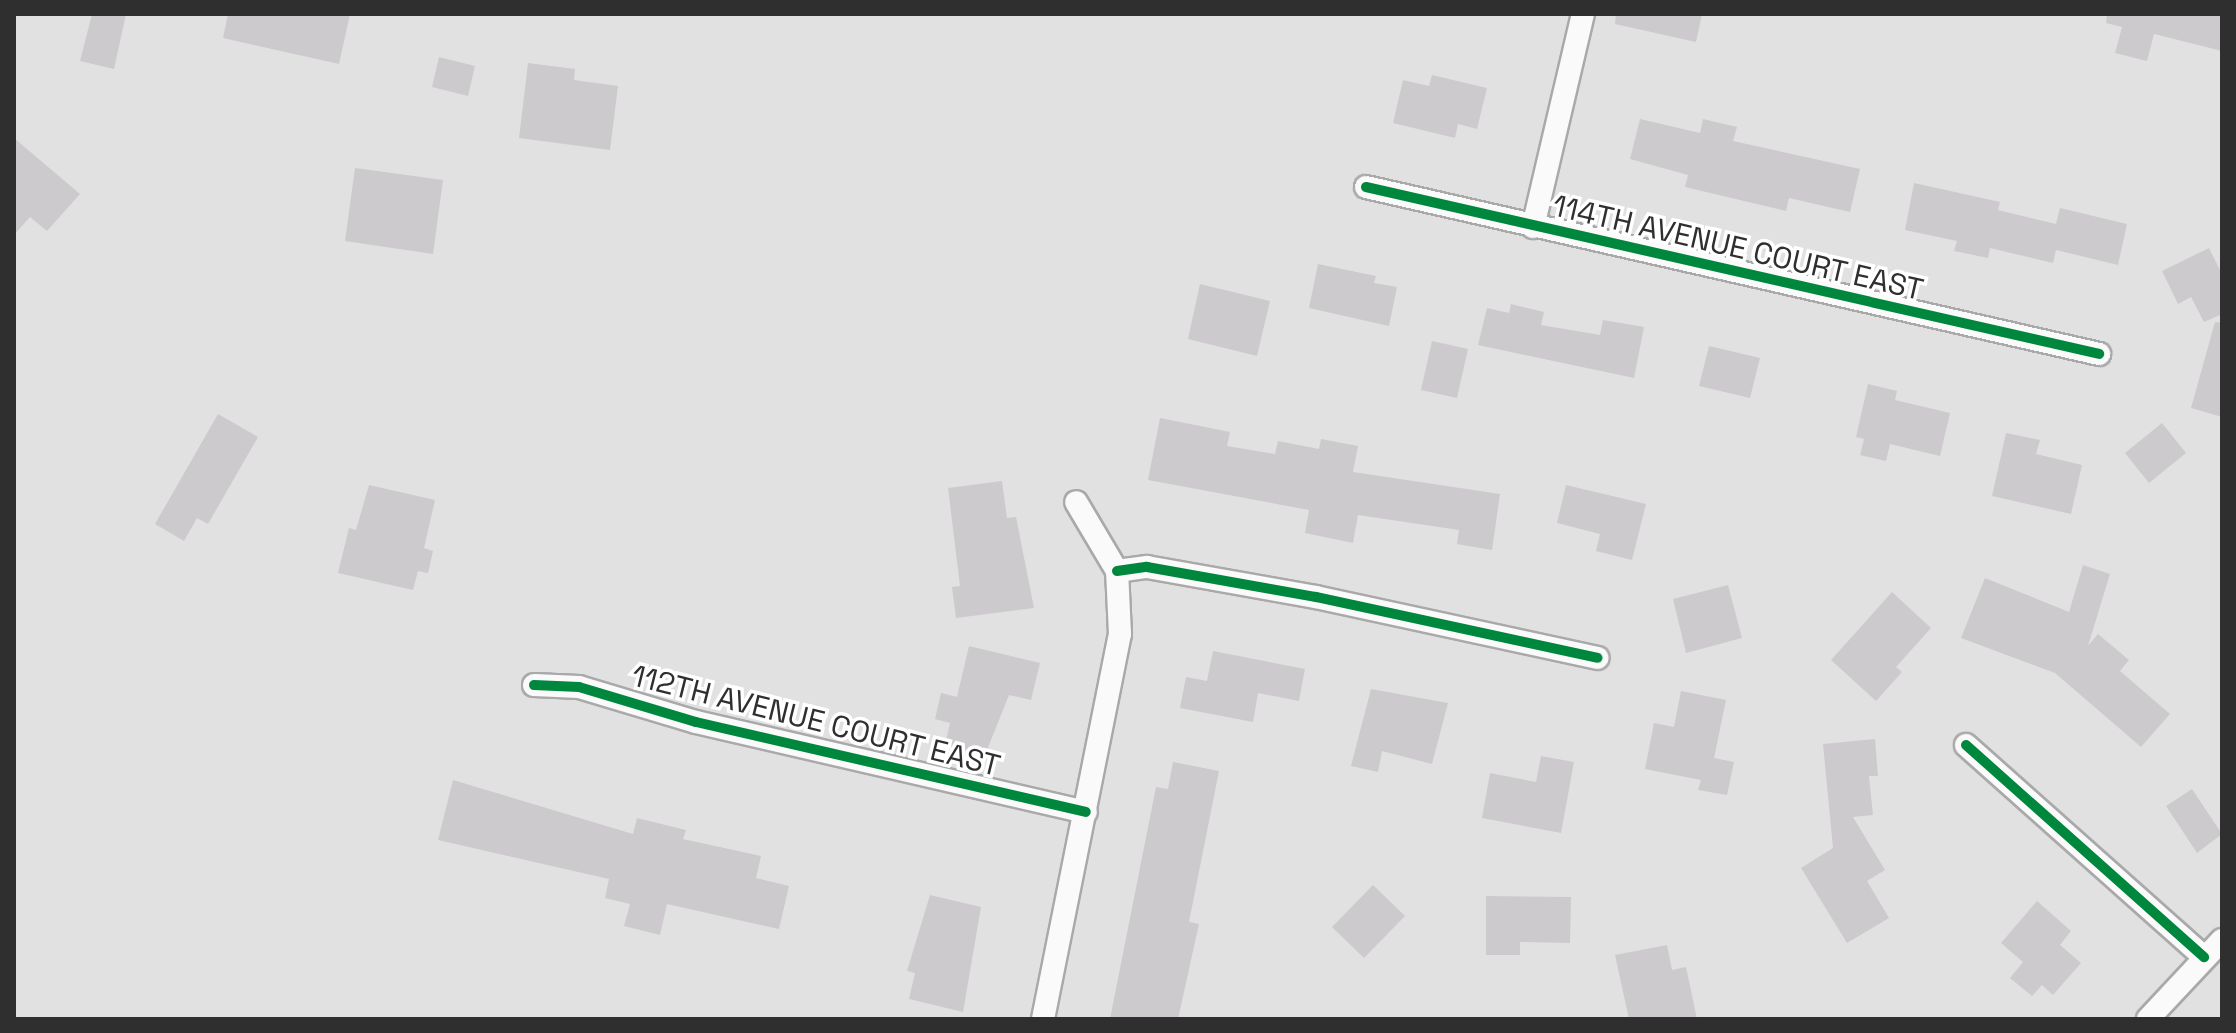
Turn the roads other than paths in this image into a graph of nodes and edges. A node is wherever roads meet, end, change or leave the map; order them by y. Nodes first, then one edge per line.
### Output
1 (1583, 14) edge
2 (1366, 187) dead end
3 (1533, 227) junction
4 (2099, 354) dead end
5 (1076, 502) dead end
6 (1117, 571) junction
7 (1597, 658) dead end
8 (534, 685) dead end
9 (1966, 745) dead end
10 (1086, 812) junction
11 (2222, 940) edge
12 (2204, 957) junction
13 (1043, 1019) edge
14 (2148, 1019) edge

1 - 3 street
2 - 3 street, 114TH AVENUE COURT EAST
3 - 4 street, 114TH AVENUE COURT EAST
5 - 6 street
6 - 7 street
6 - 10 street
8 - 10 street, 112TH AVENUE COURT EAST
9 - 12 street
10 - 13 street
11 - 12 street
12 - 14 street

